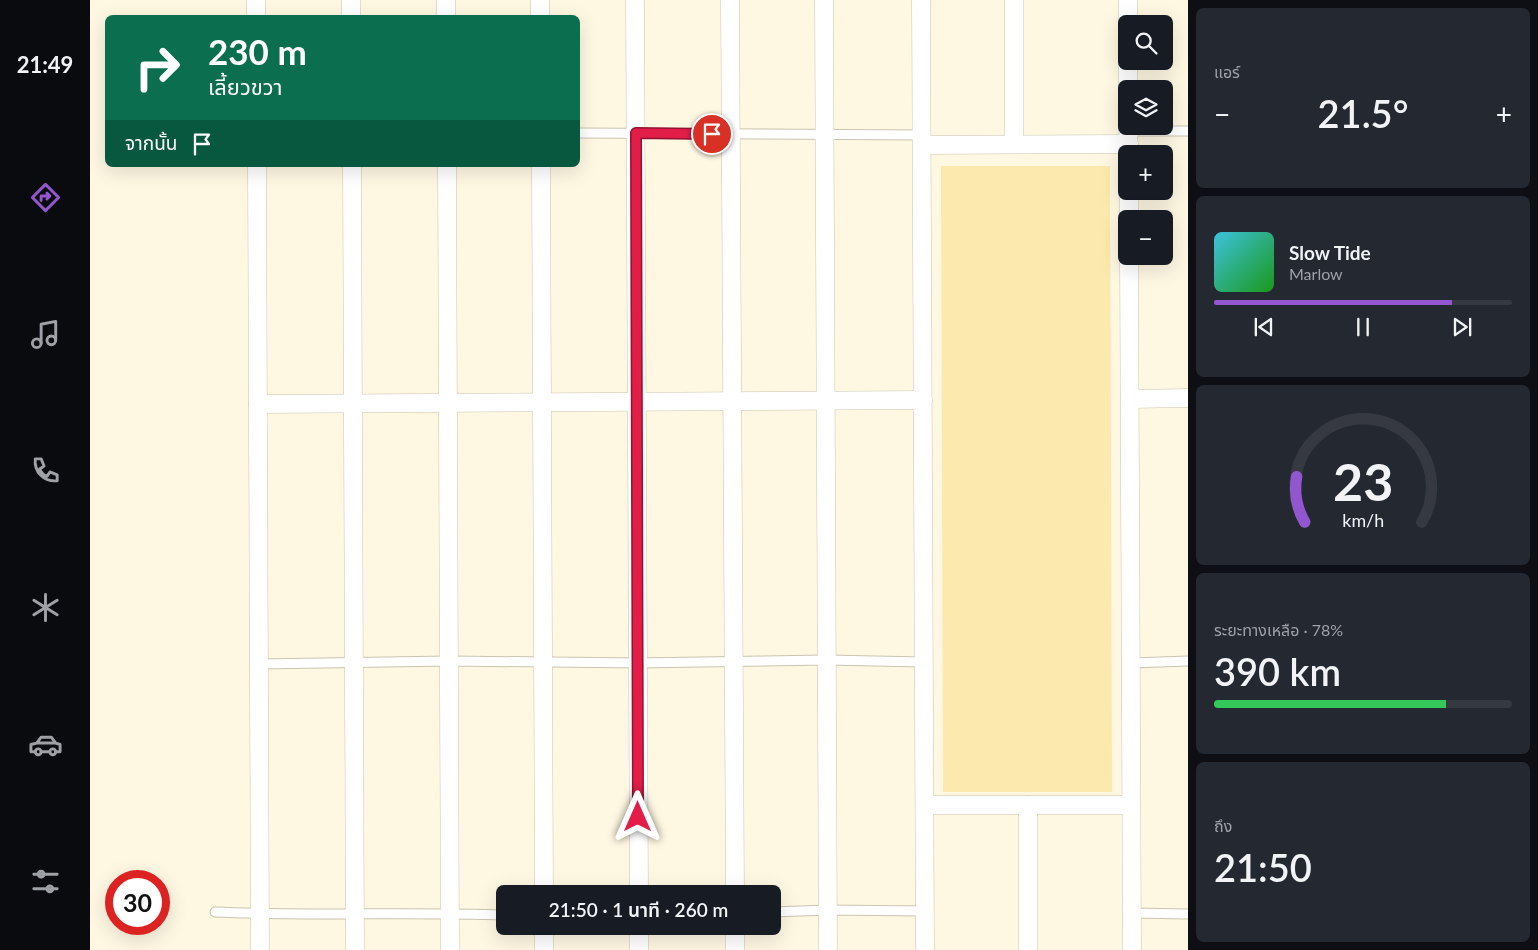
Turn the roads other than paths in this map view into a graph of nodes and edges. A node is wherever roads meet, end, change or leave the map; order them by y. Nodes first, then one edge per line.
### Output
1 (256, 0) edge
2 (351, 0) edge
3 (446, 0) edge
4 (540, 0) edge
5 (635, 0) edge
6 (730, 0) edge
7 (824, 0) edge
8 (921, 0) edge
9 (1014, 0) edge
10 (1128, 0) edge
11 (256, 15) edge
12 (351, 15) edge
13 (446, 15) edge
14 (540, 15) edge
15 (1128, 15) edge
16 (1188, 131) edge
17 (580, 133) edge
18 (636, 133) junction
19 (731, 134) junction
20 (824, 136) junction
21 (1128, 139) edge
22 (922, 140) junction
23 (1014, 144) junction
24 (257, 167) edge
25 (352, 167) edge
26 (447, 167) edge
27 (541, 167) edge
28 (1129, 265) edge
29 (1130, 398) junction
30 (1188, 398) edge
31 (923, 400) junction
32 (732, 401) junction
33 (825, 401) junction
34 (542, 402) junction
35 (637, 402) junction
36 (353, 403) junction
37 (448, 403) junction
38 (258, 404) junction
39 (826, 660) junction
40 (448, 661) junction
41 (543, 662) junction
42 (734, 662) junction
43 (924, 662) junction
44 (1188, 662) edge
45 (354, 663) junction
46 (638, 663) junction
47 (1131, 663) junction
48 (259, 664) junction
49 (925, 805) junction
50 (1028, 805) junction
51 (1132, 805) junction
52 (544, 885) edge
53 (639, 885) edge
54 (735, 885) edge
55 (828, 910) junction
56 (925, 911) junction
57 (216, 912) dead end
58 (781, 912) edge
59 (450, 913) junction
60 (1132, 913) junction
61 (260, 914) junction
62 (355, 914) junction
63 (1188, 914) edge
64 (496, 915) edge
65 (544, 935) edge
66 (639, 935) edge
67 (735, 935) edge
68 (260, 950) edge
69 (355, 950) edge
70 (450, 950) edge
71 (544, 950) edge
72 (639, 950) edge
73 (735, 950) edge
74 (828, 950) edge
75 (925, 950) edge
76 (1028, 950) edge
77 (1132, 950) edge

1 - 11 street
2 - 12 street
3 - 13 street
4 - 14 street
5 - 18 street
6 - 19 street
7 - 20 street
8 - 22 street
9 - 23 street
10 - 15 street
16 - 21 lane
17 - 18 lane
18 - 19 lane
18 - 35 street
19 - 20 lane
19 - 32 street
20 - 22 lane
20 - 33 street
21 - 23 street
22 - 23 street
22 - 31 street
24 - 38 street
25 - 36 street
26 - 37 street
27 - 34 street
28 - 29 street
29 - 30 street
29 - 47 street
31 - 33 street
31 - 43 street
32 - 33 street
32 - 35 street
32 - 42 street
33 - 39 street
34 - 35 street
34 - 37 street
34 - 41 street
35 - 46 street
36 - 37 street
36 - 38 street
36 - 45 street
37 - 40 street
38 - 48 street
39 - 42 lane
39 - 43 lane
39 - 55 street
40 - 41 lane
40 - 45 lane
40 - 59 street
41 - 46 lane
41 - 52 street
42 - 46 lane
42 - 54 street
43 - 49 street
44 - 47 lane
45 - 48 lane
45 - 62 street
46 - 53 street
47 - 51 street
48 - 61 street
49 - 50 street
49 - 56 street
50 - 51 street
50 - 76 street
51 - 60 street
55 - 56 lane
55 - 58 lane
55 - 74 street
56 - 75 street
57 - 61 lane
59 - 62 lane
59 - 64 lane
59 - 70 street
60 - 63 lane
60 - 77 street
61 - 62 lane
61 - 68 street
62 - 69 street
65 - 71 street
66 - 72 street
67 - 73 street

